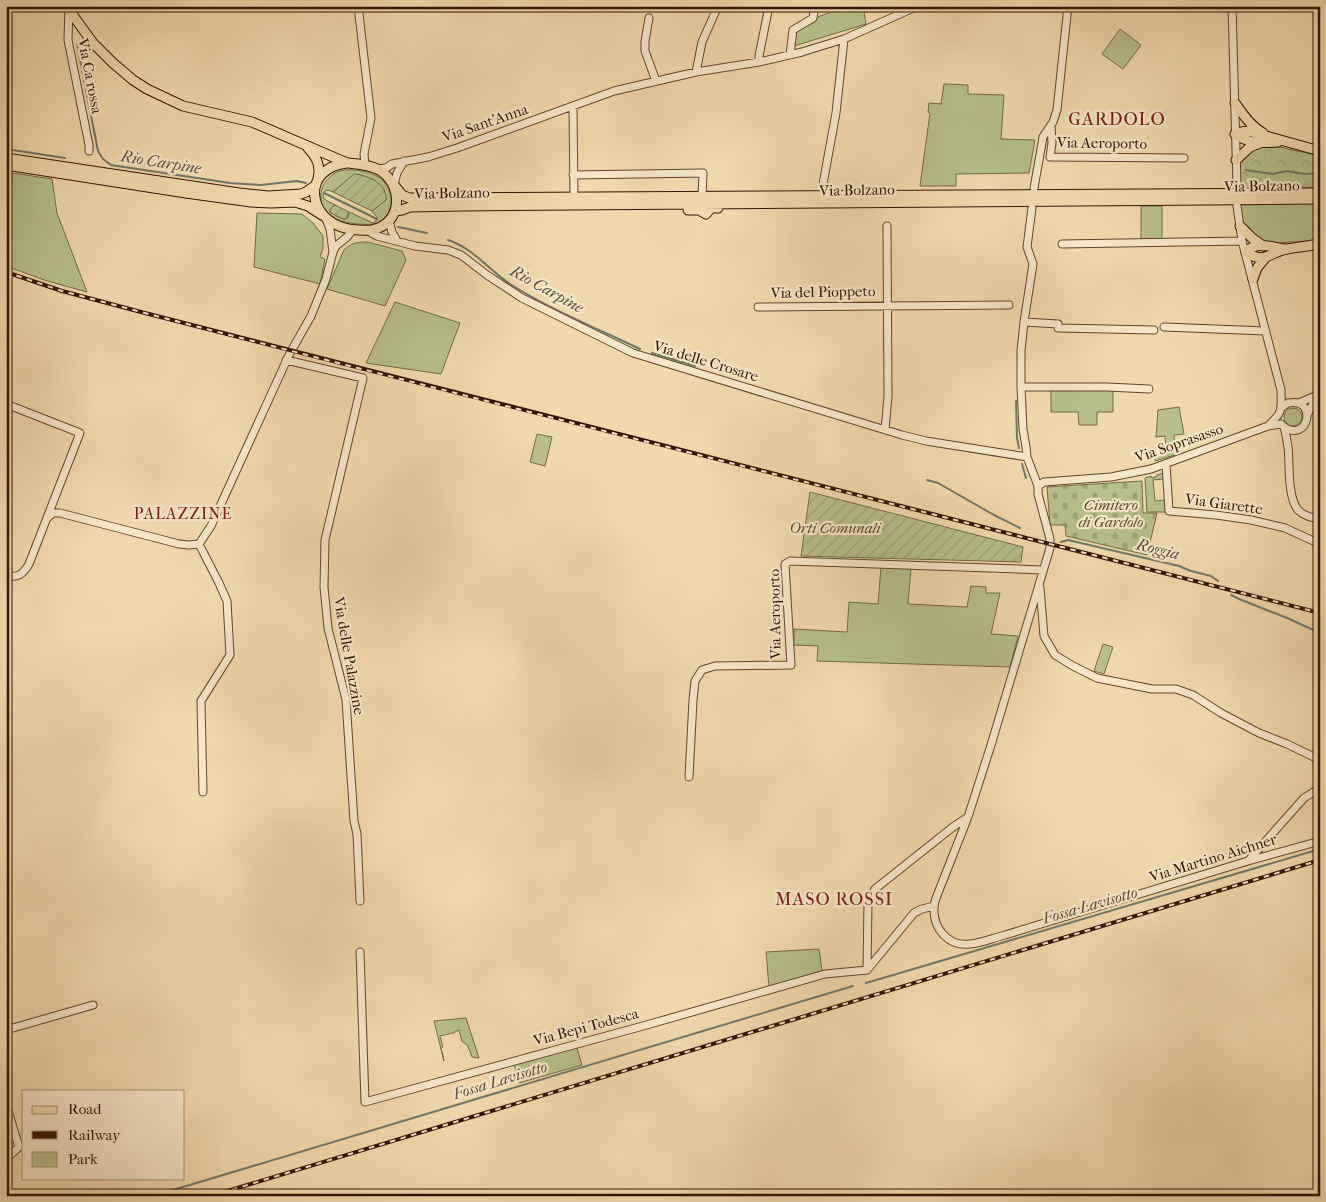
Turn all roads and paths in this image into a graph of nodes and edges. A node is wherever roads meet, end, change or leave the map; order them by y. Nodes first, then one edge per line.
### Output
1 (358, 6) edge
2 (718, 6) edge
3 (769, 6) edge
4 (815, 6) edge
5 (918, 6) edge
6 (1068, 6) edge
7 (1232, 6) edge
8 (67, 7) edge
9 (649, 18) dead end
10 (844, 39) junction
11 (790, 55) junction
12 (760, 62) junction
13 (696, 72) junction
14 (656, 81) junction
15 (1235, 103) junction
16 (573, 106) junction
17 (1051, 124) junction
18 (1236, 134) junction
19 (1270, 137) junction
20 (1285, 142) junction
21 (1261, 143) junction
22 (304, 144) junction
23 (89, 151) dead end
24 (1320, 151) edge
25 (364, 154) junction
26 (6, 158) edge
27 (1184, 158) dead end
28 (1236, 160) junction
29 (404, 161) junction
30 (350, 164) junction
31 (6, 165) edge
32 (365, 165) junction
33 (377, 169) junction
34 (573, 175) junction
35 (317, 184) junction
36 (823, 184) dead end
37 (394, 185) junction
38 (1237, 186) dead end
39 (1034, 188) dead end
40 (450, 190) dead end
41 (1320, 193) edge
42 (702, 196) junction
43 (574, 197) junction
44 (502, 198) junction
45 (1320, 200) edge
46 (1237, 206) dead end
47 (1032, 208) dead end
48 (395, 211) junction
49 (324, 217) junction
50 (389, 221) junction
51 (887, 226) dead end
52 (1240, 226) junction
53 (353, 230) junction
54 (368, 230) junction
55 (397, 241) junction
56 (1242, 241) junction
57 (1062, 244) dead end
58 (1320, 244) edge
59 (1264, 246) junction
60 (1285, 249) junction
61 (333, 252) junction
62 (1246, 252) junction
63 (1266, 257) junction
64 (1253, 279) junction
65 (1009, 305) dead end
66 (887, 306) junction
67 (758, 307) dead end
68 (1024, 322) junction
69 (1164, 327) dead end
70 (1154, 330) dead end
71 (1266, 331) junction
72 (286, 360) junction
73 (1021, 387) junction
74 (1149, 389) dead end
75 (1281, 390) junction
76 (1318, 395) edge
77 (1295, 403) junction
78 (6, 404) edge
79 (1280, 412) junction
80 (1307, 415) junction
81 (1268, 426) junction
82 (1283, 426) junction
83 (885, 430) junction
84 (1298, 430) junction
85 (1288, 446) junction
86 (1027, 457) junction
87 (1166, 464) junction
88 (1038, 486) junction
89 (47, 518) junction
90 (1320, 519) edge
91 (199, 544) junction
92 (1320, 544) edge
93 (1044, 570) junction
94 (6, 576) edge
95 (1039, 585) junction
96 (1320, 761) edge
97 (689, 777) dead end
98 (1320, 788) edge
99 (203, 792) dead end
100 (968, 817) junction
101 (1320, 841) edge
102 (1248, 861) junction
103 (360, 901) dead end
104 (934, 906) junction
105 (360, 952) dead end
106 (867, 970) junction
107 (93, 1004) dead end
108 (6, 1030) edge
109 (6, 1104) edge
110 (6, 1159) edge

1 - 25 street
2 - 13 street
3 - 12 street
4 - 11 street
5 - 10 street, Via Sant'Anna
6 - 17 street, Via Aeroporto
7 - 15 street
8 - 22 main road
8 - 23 street, Via Ca rossa
9 - 14 street
10 - 11 street, Via Sant'Anna
10 - 36 street
11 - 12 street, Via Sant'Anna
12 - 13 street, Via Sant'Anna
13 - 14 street, Via Sant'Anna
14 - 16 street, Via Sant'Anna
15 - 18 street
15 - 19 main road
16 - 29 street, Via Sant'Anna
16 - 34 street
17 - 27 street, Via Aeroporto
17 - 39 street, Via Aeroporto
18 - 19 main road
18 - 21 main road
18 - 28 street
19 - 20 main road
20 - 21 main road
20 - 24 main road
21 - 28 main road
22 - 30 main road
22 - 35 main road
25 - 30 street
25 - 32 street
26 - 35 main road
28 - 38 street
29 - 33 street, Via Sant'Anna
29 - 37 street
30 - 32 main road
30 - 35 main road
31 - 49 main road
32 - 33 main road
33 - 37 main road
34 - 42 street
34 - 43 street
35 - 49 main road
37 - 44 main road, Via Bolzano
37 - 48 main road
40 - 44 main road
41 - 42 main road, Via Bolzano
42 - 43 main road, Via Bolzano
43 - 44 main road, Via Bolzano
45 - 48 main road, Via Bolzano
46 - 52 street
47 - 68 street
48 - 50 main road
49 - 53 main road
49 - 61 street
50 - 54 main road
50 - 55 street
51 - 66 street, Via del Pioppeto
52 - 56 street
52 - 59 main road
53 - 54 main road
53 - 61 street
54 - 55 street, Via delle Crosare
55 - 83 street, Via delle Crosare
56 - 57 street
56 - 62 street
58 - 60 main road
59 - 60 main road
59 - 62 main road
60 - 63 main road
61 - 72 street
62 - 63 main road
62 - 64 street
63 - 64 main road
64 - 71 street
65 - 66 street, Via del Pioppeto
66 - 67 street, Via del Pioppeto
66 - 83 street, Via del Pioppeto
68 - 70 street
68 - 73 street
69 - 71 street
71 - 75 street
72 - 91 street
72 - 103 street, Via delle Palazzine
73 - 74 street
73 - 86 street
75 - 77 street
75 - 79 street
76 - 77 street, Via Soprasasso
76 - 80 street
77 - 79 street, Via Soprasasso
77 - 80 street
78 - 89 street
79 - 81 street, Via Soprasasso
79 - 82 street
80 - 84 street
81 - 82 street, Via Soprasasso
81 - 87 street, Via Soprasasso
82 - 84 street, Via Soprasasso
82 - 85 street
83 - 86 street, Via delle Crosare
84 - 85 street
85 - 90 street
86 - 88 street
87 - 88 street, Via Soprasasso
87 - 92 street, Via Giarette
88 - 93 street
89 - 91 street
89 - 94 street
91 - 99 street
93 - 95 street
93 - 97 street, Via Aeroporto
95 - 96 street
95 - 100 street
98 - 102 street
100 - 104 street
100 - 106 street
101 - 102 street, Via Martino Aichner
102 - 104 street, Via Martino Aichner
104 - 106 street
105 - 106 street, Via Bepi Todesca
107 - 108 street
109 - 110 street

